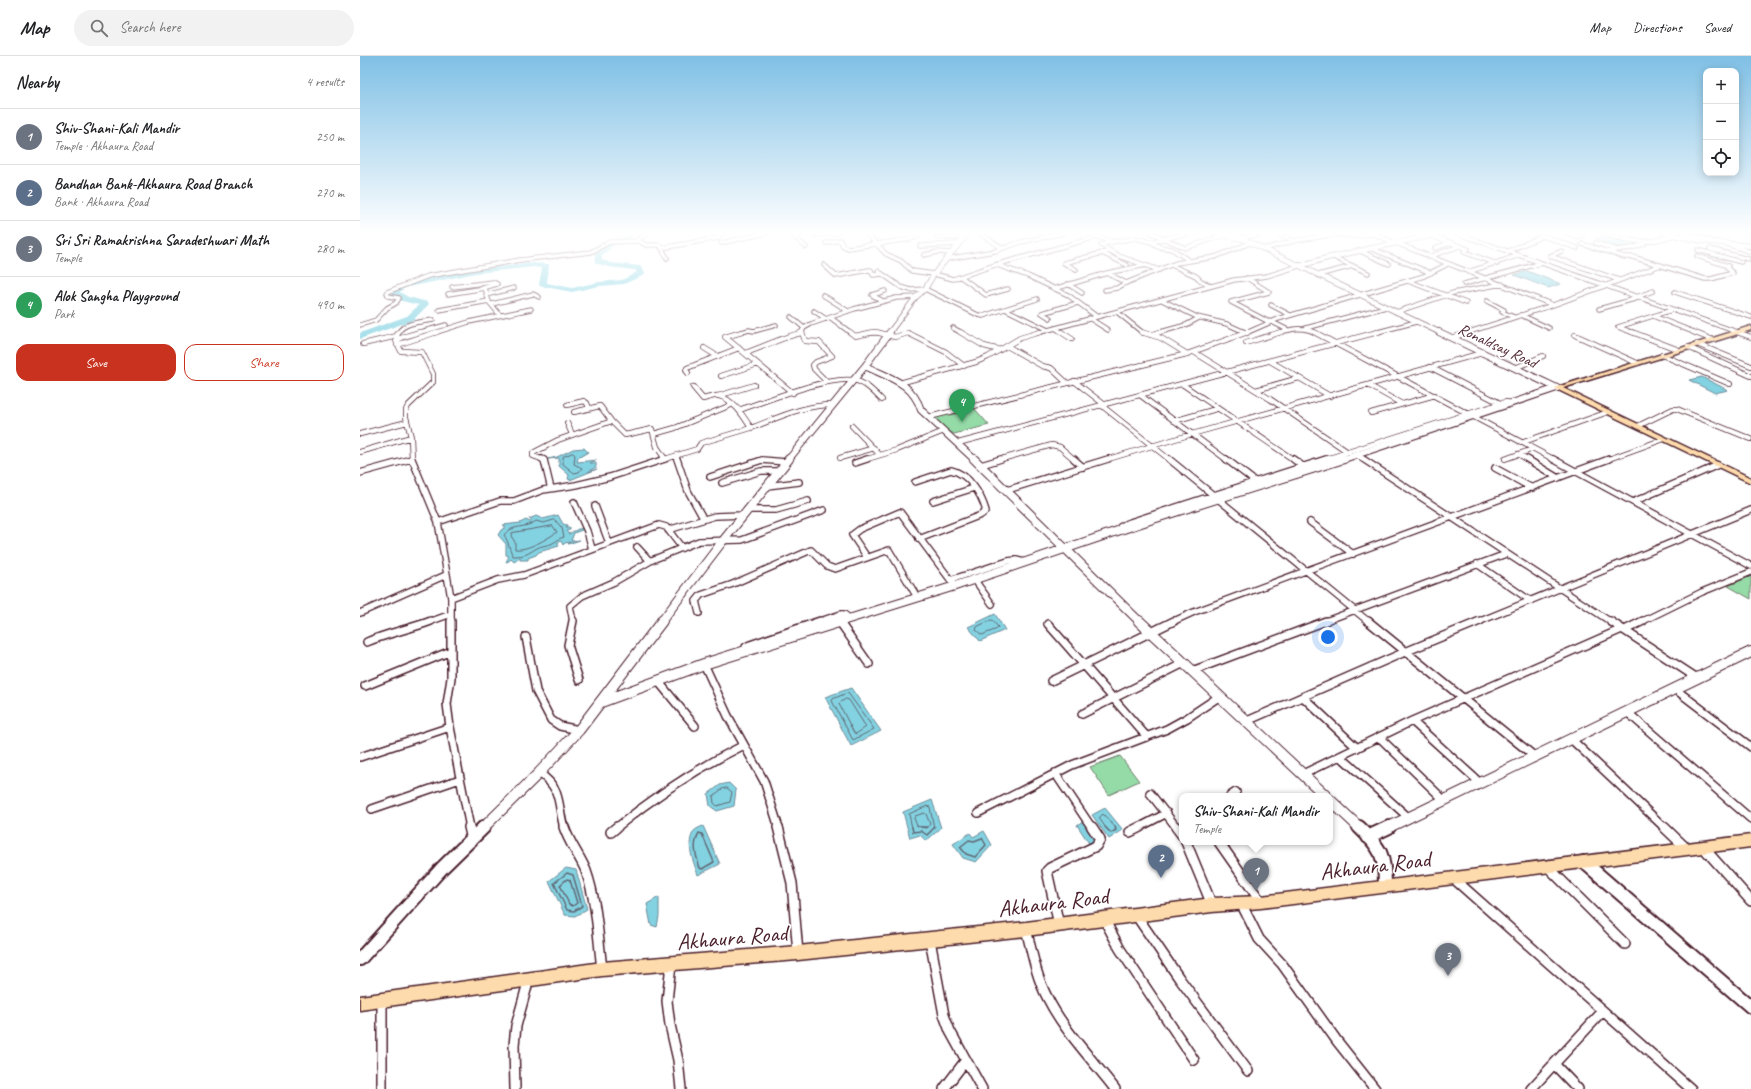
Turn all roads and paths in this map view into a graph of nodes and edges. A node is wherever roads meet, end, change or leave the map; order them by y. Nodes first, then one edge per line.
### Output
1 (413, 281) edge
2 (893, 281) edge
3 (930, 281) edge
4 (967, 281) edge
5 (1038, 281) edge
6 (1078, 281) edge
7 (1123, 281) edge
8 (1131, 281) edge
9 (1201, 281) edge
10 (1229, 281) edge
11 (1252, 281) edge
12 (1331, 281) edge
13 (1408, 281) joint
14 (1477, 281) edge
15 (1494, 281) edge
16 (1592, 281) edge
17 (1616, 281) edge
18 (1126, 283) junction
19 (1068, 284) junction
20 (1464, 284) dead end
21 (1502, 284) junction
22 (1211, 286) junction
23 (1605, 286) junction
24 (452, 287) dead end
25 (483, 288) junction
26 (514, 288) dead end
27 (925, 289) junction
28 (1008, 289) dead end
29 (1054, 289) junction
30 (884, 290) dead end
31 (1105, 290) dead end
32 (1653, 291) dead end
33 (1675, 292) dead end
34 (1082, 293) dead end
35 (448, 294) dead end
36 (486, 294) junction
37 (913, 294) junction
38 (1358, 294) junction
39 (823, 295) dead end
40 (1445, 295) junction
41 (538, 297) dead end
42 (1637, 297) junction
43 (1037, 299) dead end
44 (1162, 300) junction
45 (883, 301) junction
46 (1487, 301) dead end
47 (490, 303) junction
48 (1078, 303) junction
49 (1466, 303) dead end
50 (1271, 305) dead end
51 (1553, 305) junction
52 (1386, 308) junction
53 (531, 309) dead end
54 (1005, 309) junction
55 (1599, 309) dead end
56 (439, 310) dead end
57 (1672, 310) junction
58 (814, 311) dead end
59 (848, 311) junction
60 (1117, 312) junction
61 (1396, 312) junction
62 (500, 315) junction
63 (1290, 315) junction
64 (1521, 315) junction
65 (1096, 316) junction
66 (1653, 316) junction
67 (791, 317) dead end
68 (1514, 317) junction
69 (1751, 317) edge
70 (831, 318) junction
71 (1050, 318) dead end
72 (1089, 318) junction
73 (1199, 318) junction
74 (826, 319) junction
75 (433, 320) dead end
76 (1270, 321) junction
77 (1416, 322) junction
78 (776, 324) dead end
79 (360, 325) edge
80 (446, 326) dead end
81 (804, 328) junction
82 (953, 328) dead end
83 (1055, 328) junction
84 (1306, 328) junction
85 (1549, 328) dead end
86 (1751, 328) edge
87 (1048, 330) junction
88 (1108, 330) dead end
89 (1288, 330) junction
90 (1737, 332) junction
91 (801, 333) junction
92 (1247, 333) junction
93 (889, 334) junction
94 (1574, 335) dead end
95 (1149, 336) junction
96 (1751, 337) edge
97 (1451, 338) junction
98 (1072, 339) dead end
99 (397, 340) junction
100 (1713, 340) junction
101 (1246, 343) dead end
102 (1336, 343) junction
103 (363, 344) dead end
104 (1697, 344) junction
105 (1007, 346) junction
106 (1688, 347) junction
107 (704, 348) dead end
108 (739, 348) junction
109 (1000, 350) junction
110 (1679, 350) junction
111 (1194, 352) junction
112 (745, 353) junction
113 (1482, 353) junction
114 (1187, 354) junction
115 (1662, 355) junction
116 (717, 356) junction
117 (1543, 356) dead end
118 (1270, 361) junction
119 (1637, 363) junction
120 (758, 364) junction
121 (865, 366) junction
122 (964, 366) junction
123 (1751, 366) edge
124 (1430, 367) junction
125 (1515, 368) junction
126 (1227, 372) junction
127 (688, 373) dead end
128 (721, 376) dead end
129 (1399, 376) junction
130 (1751, 376) edge
131 (1299, 378) junction
132 (853, 380) junction
133 (1074, 381) junction
134 (827, 382) junction
135 (903, 382) junction
136 (1067, 383) junction
137 (1182, 384) junction
138 (1730, 384) dead end
139 (754, 385) dead end
140 (1368, 385) junction
141 (693, 387) dead end
142 (1557, 388) junction
143 (1256, 390) junction
144 (793, 393) junction
145 (1140, 395) junction
146 (1435, 395) junction
147 (716, 396) junction
148 (1330, 396) junction
149 (882, 400) dead end
150 (1402, 404) junction
151 (1506, 404) junction
152 (567, 405) dead end
153 (731, 405) junction
154 (833, 405) junction
155 (1103, 405) junction
156 (589, 408) junction
157 (1216, 409) junction
158 (1285, 409) junction
159 (738, 410) junction
160 (574, 412) dead end
161 (1608, 412) junction
162 (1371, 414) dead end
163 (1470, 415) junction
164 (929, 417) junction
165 (1174, 421) junction
166 (407, 422) junction
167 (612, 422) junction
168 (1237, 422) junction
169 (567, 423) dead end
170 (852, 426) dead end
171 (1638, 426) junction
172 (751, 428) junction
173 (944, 431) junction
174 (360, 434) edge
175 (572, 434) junction
176 (654, 434) junction
177 (1192, 434) junction
178 (410, 437) junction
179 (1664, 439) junction
180 (1751, 439) edge
181 (958, 443) junction
182 (1521, 443) junction
183 (1152, 446) junction
184 (874, 448) junction
185 (1533, 449) junction
186 (360, 452) edge
187 (879, 454) junction
188 (1352, 454) junction
189 (1518, 454) junction
190 (676, 456) junction
191 (840, 458) dead end
192 (412, 459) junction
193 (665, 459) junction
194 (1505, 459) dead end
195 (786, 462) junction
196 (855, 463) dead end
197 (980, 465) junction
198 (1718, 465) junction
199 (1302, 466) junction
200 (1083, 467) junction
201 (1495, 468) dead end
202 (776, 471) junction
203 (1309, 471) junction
204 (1576, 472) junction
205 (360, 473) edge
206 (710, 477) dead end
207 (1558, 478) junction
208 (1751, 481) edge
209 (799, 482) dead end
210 (915, 482) dead end
211 (722, 483) dead end
212 (1258, 483) junction
213 (767, 486) junction
214 (974, 488) junction
215 (1532, 488) junction
216 (551, 489) junction
217 (1006, 490) junction
218 (1215, 497) junction
219 (808, 501) dead end
220 (933, 501) dead end
221 (574, 502) dead end
222 (1633, 502) junction
223 (595, 506) dead end
224 (824, 510) dead end
225 (1751, 510) edge
226 (746, 513) junction
227 (703, 518) junction
228 (1453, 518) junction
229 (438, 522) junction
230 (1310, 522) dead end
231 (668, 530) junction
232 (1691, 534) junction
233 (919, 539) junction
234 (722, 542) junction
235 (609, 543) junction
236 (637, 547) dead end
237 (682, 548) junction
238 (1065, 548) junction
239 (592, 549) junction
240 (1353, 554) junction
241 (1506, 554) junction
242 (867, 557) junction
243 (652, 560) junction
244 (1024, 562) junction
245 (1477, 564) junction
246 (1751, 566) edge
247 (1307, 571) junction
248 (1751, 572) edge
249 (446, 575) junction
250 (974, 579) junction
251 (952, 583) junction
252 (1560, 589) junction
253 (917, 597) junction
254 (451, 598) junction
255 (1531, 601) junction
256 (992, 604) dead end
257 (1354, 610) junction
258 (699, 612) dead end
259 (360, 613) edge
260 (451, 614) junction
261 (848, 618) junction
262 (839, 621) junction
263 (1048, 624) dead end
264 (1624, 630) junction
265 (1150, 632) junction
266 (526, 637) dead end
267 (367, 642) dead end
268 (746, 650) junction
269 (451, 651) junction
270 (1405, 652) junction
271 (1751, 652) edge
272 (1184, 663) junction
273 (704, 664) junction
274 (869, 664) dead end
275 (1084, 665) junction
276 (1192, 671) junction
277 (1697, 678) junction
278 (579, 680) dead end
279 (658, 681) junction
280 (1051, 681) dead end
281 (365, 686) dead end
282 (1675, 689) junction
283 (1220, 696) junction
284 (1303, 697) junction
285 (1463, 698) junction
286 (1114, 699) junction
287 (601, 702) junction
288 (1627, 712) junction
289 (1082, 714) dead end
290 (1246, 721) junction
291 (1412, 721) junction
292 (696, 726) dead end
293 (450, 727) junction
294 (569, 728) junction
295 (1148, 737) junction
296 (1379, 737) junction
297 (1571, 739) junction
298 (744, 745) junction
299 (1751, 747) edge
300 (1358, 748) junction
301 (1340, 756) junction
302 (1534, 756) junction
303 (360, 757) edge
304 (539, 773) junction
305 (1056, 773) junction
306 (1303, 774) junction
307 (460, 779) junction
308 (1479, 782) junction
309 (1150, 793) dead end
310 (1323, 793) edge
311 (1443, 799) junction
312 (1333, 803) edge
313 (372, 810) dead end
314 (978, 813) dead end
315 (1167, 813) junction
316 (1408, 817) junction
317 (1749, 817) edge
318 (1179, 831) edge
319 (611, 832) dead end
320 (1130, 832) dead end
321 (1368, 837) junction
322 (472, 840) junction
323 (1751, 841) edge
324 (1187, 845) edge
325 (1221, 845) edge
326 (1702, 847) junction
327 (1687, 849) junction
328 (1584, 862) junction
329 (1546, 866) junction
330 (1452, 877) junction
331 (1386, 886) junction
332 (1751, 901) edge
333 (1241, 902) junction
334 (1261, 902) junction
335 (1212, 905) junction
336 (1135, 914) junction
337 (1104, 919) junction
338 (1059, 925) junction
339 (1026, 929) junction
340 (930, 938) junction
341 (1625, 944) dead end
342 (798, 953) junction
343 (360, 959) edge
344 (671, 964) junction
345 (602, 969) junction
346 (529, 979) junction
347 (382, 1000) junction
348 (360, 1003) edge
349 (1751, 1006) edge
350 (1602, 1011) junction
351 (966, 1060) junction
352 (1194, 1060) dead end
353 (1554, 1064) junction
354 (1248, 1071) dead end
355 (382, 1089) edge
356 (515, 1089) edge
357 (681, 1089) edge
358 (944, 1089) edge
359 (982, 1089) edge
360 (1115, 1089) edge
361 (1375, 1089) edge
362 (1531, 1089) edge
363 (1578, 1089) edge
364 (1691, 1089) edge

1 - 79 street
2 - 37 street
3 - 27 street
4 - 28 street
5 - 29 street
6 - 19 street
7 - 18 street
8 - 18 street
9 - 22 street
10 - 22 street
11 - 76 street
12 - 38 street, Ronaldsay Road
13 - 38 street
13 - 40 street
14 - 20 street
15 - 21 street
16 - 23 street
17 - 23 street
18 - 31 street
19 - 29 street
19 - 34 street
21 - 40 street
21 - 51 street
22 - 44 street
23 - 42 street
23 - 51 street
24 - 25 street
25 - 35 street
25 - 36 street
26 - 36 street
27 - 37 street
27 - 54 street
29 - 48 street
30 - 45 street
32 - 42 street
33 - 69 street
36 - 47 street
37 - 45 street
37 - 93 street
38 - 52 street, Ronaldsay Road
38 - 63 street
39 - 59 street
40 - 49 street
40 - 61 street
41 - 47 street
42 - 55 street
42 - 57 street
43 - 54 street
44 - 60 street
44 - 73 street
45 - 59 street
46 - 68 street
47 - 56 street
47 - 62 street
48 - 65 street
48 - 71 street
50 - 63 street
51 - 64 street
52 - 61 street, Ronaldsay Road
52 - 84 street
53 - 62 street
54 - 87 street
57 - 66 street
57 - 90 street
58 - 74 street
59 - 70 street
60 - 65 street
60 - 95 street
61 - 77 street, Ronaldsay Road
62 - 99 street
63 - 76 street
64 - 68 street
64 - 85 street
65 - 72 street
66 - 100 street
66 - 110 street
67 - 81 street
68 - 97 street
70 - 74 street
70 - 93 street
72 - 83 street
72 - 88 street
73 - 92 street
73 - 95 street
74 - 81 street
75 - 99 street
76 - 89 street
76 - 92 street
77 - 97 street, Ronaldsay Road
77 - 102 street
78 - 108 street
80 - 99 street
81 - 91 street
82 - 109 street
83 - 87 street
83 - 98 street
84 - 89 street
84 - 102 street
86 - 90 main road
87 - 105 street
89 - 101 street
90 - 96 street
90 - 100 main road
91 - 112 street
91 - 134 street
92 - 111 street
93 - 121 street
93 - 122 street
94 - 119 street
95 - 114 street
97 - 113 street, Ronaldsay Road
99 - 103 street
99 - 166 street
100 - 104 main road
102 - 118 street
102 - 129 street
104 - 106 main road
104 - 123 street
105 - 109 street
105 - 136 street
106 - 110 main road
106 - 130 street
107 - 116 street
108 - 112 street
108 - 116 street
109 - 122 street
110 - 115 main road
111 - 114 street
111 - 126 street
112 - 120 street
113 - 124 street
113 - 125 street, Ronaldsay Road
114 - 133 street
115 - 119 main road
115 - 138 street
116 - 127 street
117 - 125 street
118 - 126 street
118 - 131 street
119 - 142 main road
120 - 128 street
120 - 144 street
121 - 132 street
121 - 135 street
122 - 135 street
124 - 129 street
124 - 151 street
125 - 142 street, Ronaldsay Road
126 - 137 street
126 - 143 street
129 - 140 street
129 - 146 street
131 - 143 street
131 - 148 street
132 - 134 street
132 - 149 street
132 - 154 street
133 - 136 street
133 - 155 street
134 - 144 street
135 - 164 street
136 - 164 street
137 - 145 street
137 - 157 street
139 - 147 street
140 - 148 street
140 - 150 street
141 - 147 street
142 - 151 street
142 - 161 main road, Ronaldsay Road
143 - 158 street
144 - 159 street
145 - 155 street
145 - 165 street
146 - 150 street
146 - 163 street
147 - 153 street
148 - 158 street
150 - 162 street
151 - 163 street
152 - 156 street
153 - 159 street
153 - 176 street
154 - 172 street
154 - 195 street
155 - 181 street
155 - 183 street
156 - 160 street
156 - 167 street
157 - 165 street
157 - 168 street
158 - 168 street
158 - 188 street
159 - 172 street
161 - 171 main road, Ronaldsay Road
161 - 182 street
163 - 182 street
163 - 188 street
164 - 173 street
165 - 177 street
166 - 174 street
166 - 178 street
167 - 175 street
167 - 176 street
168 - 177 street
168 - 199 street
169 - 175 street
170 - 184 street
171 - 179 main road, Ronaldsay Road
171 - 180 street
172 - 190 street
173 - 181 street
173 - 187 street
175 - 216 street
176 - 193 street
177 - 183 street
177 - 212 street
178 - 186 street
178 - 192 street
179 - 198 main road, Ronaldsay Road
179 - 204 street
181 - 197 street
182 - 185 street
183 - 200 street
183 - 218 street
184 - 187 street
184 - 191 street
185 - 189 street
185 - 204 street
187 - 196 street
188 - 199 street
188 - 203 street
188 - 228 street
189 - 194 street
189 - 207 street
190 - 193 street
190 - 227 street
192 - 205 street
192 - 229 street
193 - 216 street
195 - 202 street
195 - 206 street
197 - 200 street
197 - 217 street
198 - 208 main road, Ronaldsay Road
198 - 222 street
199 - 203 street
199 - 212 street
200 - 217 street
201 - 215 street
202 - 211 street
202 - 213 street
203 - 212 street
204 - 207 street
204 - 222 street
207 - 215 street
209 - 213 street
210 - 214 street
212 - 218 street
213 - 226 street
214 - 220 street
214 - 233 street
215 - 228 street
216 - 229 street
217 - 238 street
218 - 238 street
218 - 247 street
219 - 226 street
221 - 239 street
222 - 232 street
223 - 235 street
224 - 234 street
225 - 232 street
226 - 227 street
226 - 234 street
227 - 231 street
228 - 240 street
228 - 241 street
229 - 249 street
230 - 240 street
231 - 235 street
231 - 237 street
232 - 246 street
232 - 252 street
233 - 242 street
233 - 251 street
234 - 237 street
234 - 287 street
235 - 239 street
236 - 243 street
237 - 243 street
238 - 244 street
238 - 265 street
239 - 254 street
240 - 247 street
241 - 245 street
241 - 252 street
242 - 253 street
242 - 258 street
243 - 278 street
244 - 250 street
244 - 251 street
245 - 255 street
245 - 257 street
247 - 257 street
247 - 265 street
248 - 264 street
249 - 254 street
249 - 259 street
250 - 251 street
250 - 256 street
251 - 253 street
252 - 255 street
252 - 264 street
253 - 261 street
254 - 260 street
255 - 270 street
257 - 270 street
257 - 276 street
260 - 267 street
260 - 269 street
261 - 262 street
261 - 268 street
262 - 268 street
262 - 274 street
263 - 275 street
264 - 277 street
264 - 285 street
265 - 272 street
265 - 275 street
266 - 294 street
268 - 273 street
269 - 281 street
269 - 293 street
270 - 284 street
270 - 285 street
271 - 277 street
272 - 276 street
272 - 286 street
273 - 279 street
273 - 298 street
275 - 280 street
275 - 286 street
276 - 283 street
277 - 282 street
279 - 287 street
279 - 292 street
282 - 288 street
282 - 299 street
283 - 290 street
283 - 295 street
284 - 290 street
284 - 300 street
285 - 291 street
285 - 302 street
286 - 289 street
286 - 295 street
287 - 294 street
288 - 297 street
288 - 317 street
290 - 306 street
291 - 296 street
291 - 308 street
293 - 303 street
293 - 307 street
294 - 304 street
295 - 305 street
296 - 300 street
296 - 311 street
297 - 302 street
297 - 327 street
298 - 319 street
298 - 342 street
300 - 301 street
301 - 306 street
301 - 316 street
302 - 308 street
304 - 322 street
304 - 345 street
305 - 314 street
305 - 338 street
306 - 310 street
307 - 313 street
307 - 322 street
308 - 311 street
309 - 315 street
311 - 316 street
312 - 321 street
315 - 318 street
315 - 320 street
316 - 321 street
321 - 331 street
322 - 343 street
323 - 326 main road, Akhaura Road
324 - 335 street
325 - 334 street
326 - 327 main road, Akhaura Road
326 - 332 street
327 - 328 main road, Akhaura Road
328 - 329 main road, Akhaura Road
328 - 349 street
329 - 330 main road, Akhaura Road
329 - 341 street
330 - 331 main road, Akhaura Road
330 - 350 street
331 - 334 main road, Akhaura Road
333 - 334 main road, Akhaura Road
333 - 335 main road, Akhaura Road
333 - 361 street
335 - 336 main road, Akhaura Road
336 - 337 main road, Akhaura Road
336 - 354 street
337 - 338 main road, Akhaura Road
337 - 352 street
338 - 339 main road, Akhaura Road
339 - 340 main road, Akhaura Road
339 - 360 street
340 - 342 main road, Akhaura Road
340 - 351 street
342 - 344 main road, Akhaura Road
344 - 345 main road, Akhaura Road
344 - 357 street
345 - 346 main road, Akhaura Road
346 - 347 main road, Akhaura Road
346 - 356 street
347 - 348 main road, Akhaura Road
347 - 355 street
350 - 353 street
350 - 364 street
351 - 358 street
351 - 359 street
353 - 362 street
353 - 363 street

